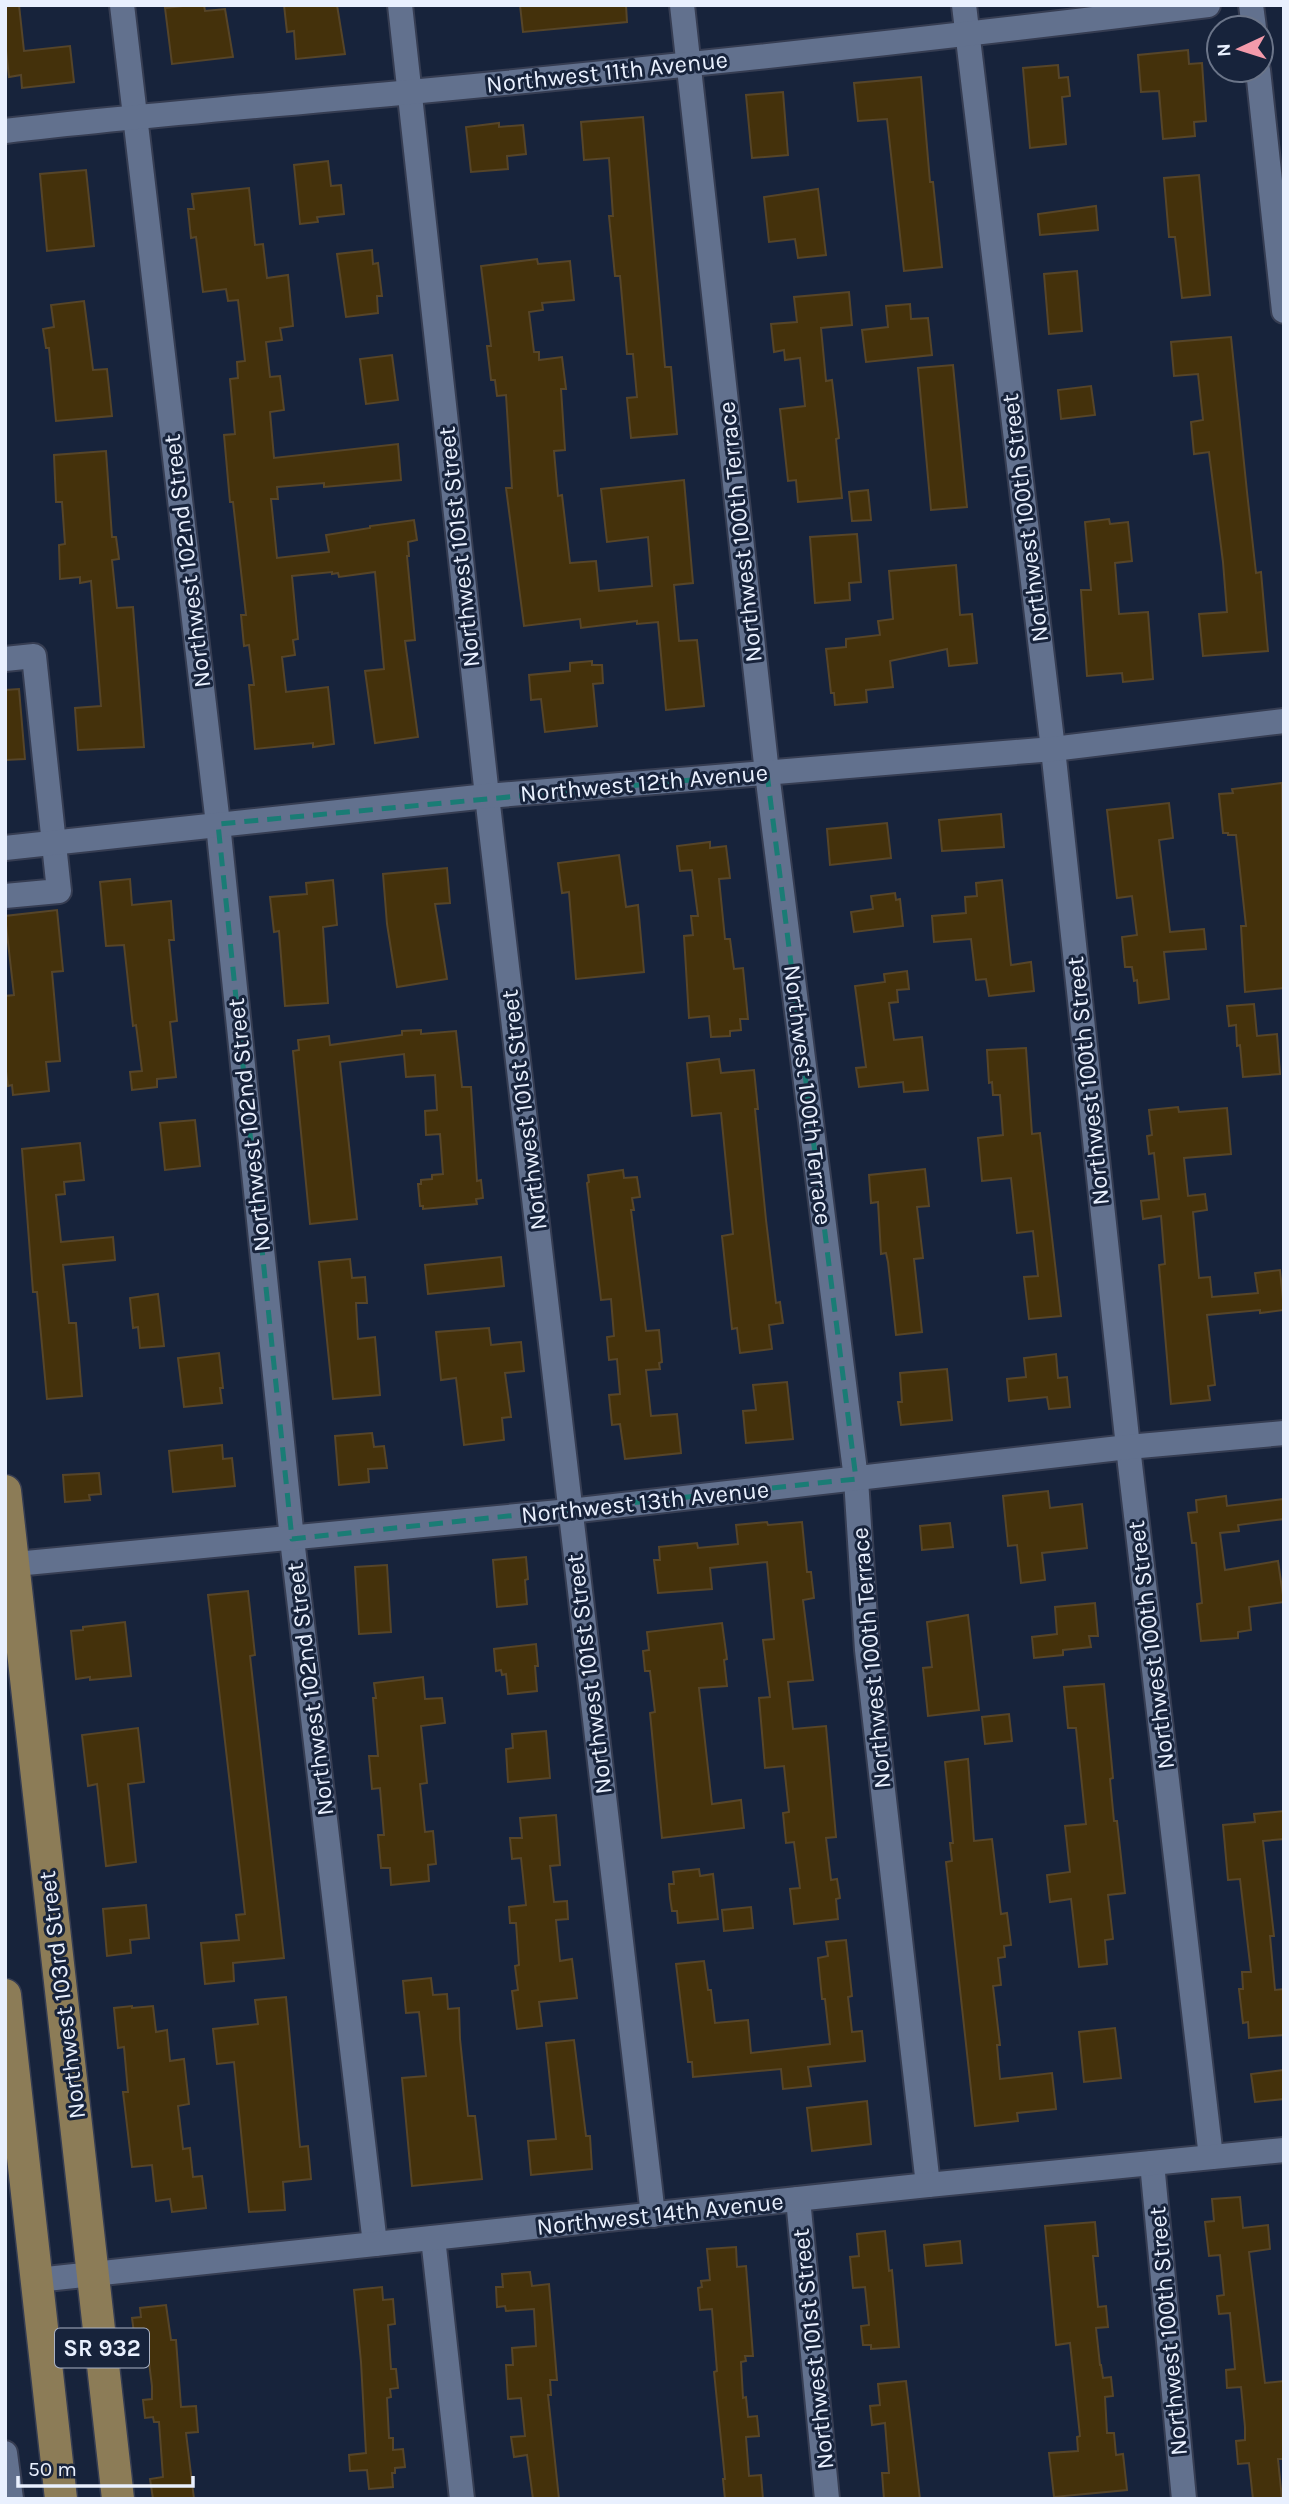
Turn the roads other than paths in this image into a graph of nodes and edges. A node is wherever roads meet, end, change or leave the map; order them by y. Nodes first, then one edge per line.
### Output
1 (122, 5) edge
2 (400, 5) edge
3 (682, 5) edge
4 (964, 5) edge
5 (1208, 5) edge
6 (967, 35) junction
7 (689, 64) junction
8 (1260, 84) edge
9 (409, 93) junction
10 (135, 116) junction
11 (5, 131) edge
12 (1284, 311) edge
13 (5, 659) edge
14 (1284, 721) edge
15 (1053, 749) junction
16 (767, 773) junction
17 (487, 796) junction
18 (218, 824) junction
19 (54, 842) junction
20 (5, 848) edge
21 (5, 896) edge
22 (1284, 1433) edge
23 (1128, 1447) junction
24 (856, 1479) junction
25 (5, 1491) edge
26 (570, 1511) junction
27 (292, 1539) junction
28 (9, 1565) edge
29 (5, 1995) edge
30 (1284, 2150) edge
31 (1211, 2157) junction
32 (1152, 2163) junction
33 (928, 2185) junction
34 (798, 2199) junction
35 (653, 2215) junction
36 (433, 2238) junction
37 (375, 2245) junction
38 (94, 2274) junction
39 (37, 2280) junction
40 (5, 2453) edge
41 (11, 2499) edge
42 (61, 2499) edge
43 (118, 2499) edge
44 (462, 2499) edge
45 (827, 2499) edge
46 (1184, 2499) edge

1 - 10 street, Northwest 102nd Street
2 - 9 street, Northwest 101st Street
3 - 7 street, Northwest 100th Terrace
4 - 6 street, Northwest 100th Street
5 - 6 street, Northwest 11th Avenue
6 - 7 street, Northwest 11th Avenue
6 - 15 street, Northwest 100th Street
7 - 9 street, Northwest 11th Avenue
7 - 16 street, Northwest 100th Terrace
8 - 12 street
9 - 10 street, Northwest 11th Avenue
9 - 17 street, Northwest 101st Street
10 - 11 street, Northwest 11th Avenue
10 - 18 street, Northwest 102nd Street
13 - 19 street
14 - 15 street, Northwest 12th Avenue
15 - 16 street, Northwest 12th Avenue
15 - 23 street, Northwest 100th Street
16 - 17 street, Northwest 12th Avenue
16 - 24 street, Northwest 100th Terrace
17 - 18 street, Northwest 12th Avenue
17 - 26 street, Northwest 101st Street
18 - 19 street, Northwest 12th Avenue
18 - 27 street, Northwest 102nd Street
19 - 20 street, Northwest 12th Avenue
19 - 21 street
22 - 23 street, Northwest 13th Avenue
23 - 24 street, Northwest 13th Avenue
23 - 31 street, Northwest 100th Street
24 - 26 street, Northwest 13th Avenue
24 - 33 street, Northwest 100th Terrace
25 - 28 main road, Northwest 103rd Street / SR 932
26 - 27 street, Northwest 13th Avenue
26 - 35 street, Northwest 101st Street
27 - 28 street, Northwest 13th Avenue
27 - 37 street, Northwest 102nd Street
28 - 38 main road, Northwest 103rd Street / SR 932
29 - 39 main road, SR 932
30 - 31 street, Northwest 14th Avenue
31 - 32 street, Northwest 14th Avenue
32 - 33 street, Northwest 14th Avenue
32 - 46 street, Northwest 100th Street
33 - 34 street, Northwest 14th Avenue
34 - 35 street, Northwest 14th Avenue
34 - 45 street, Northwest 101st Street
35 - 36 street, Northwest 14th Avenue
36 - 37 street, Northwest 14th Avenue
36 - 44 street
37 - 38 street, Northwest 14th Avenue
38 - 39 street, Northwest 14th Avenue
38 - 43 main road, Northwest 103rd Street / SR 932
39 - 42 main road, SR 932
40 - 41 street

